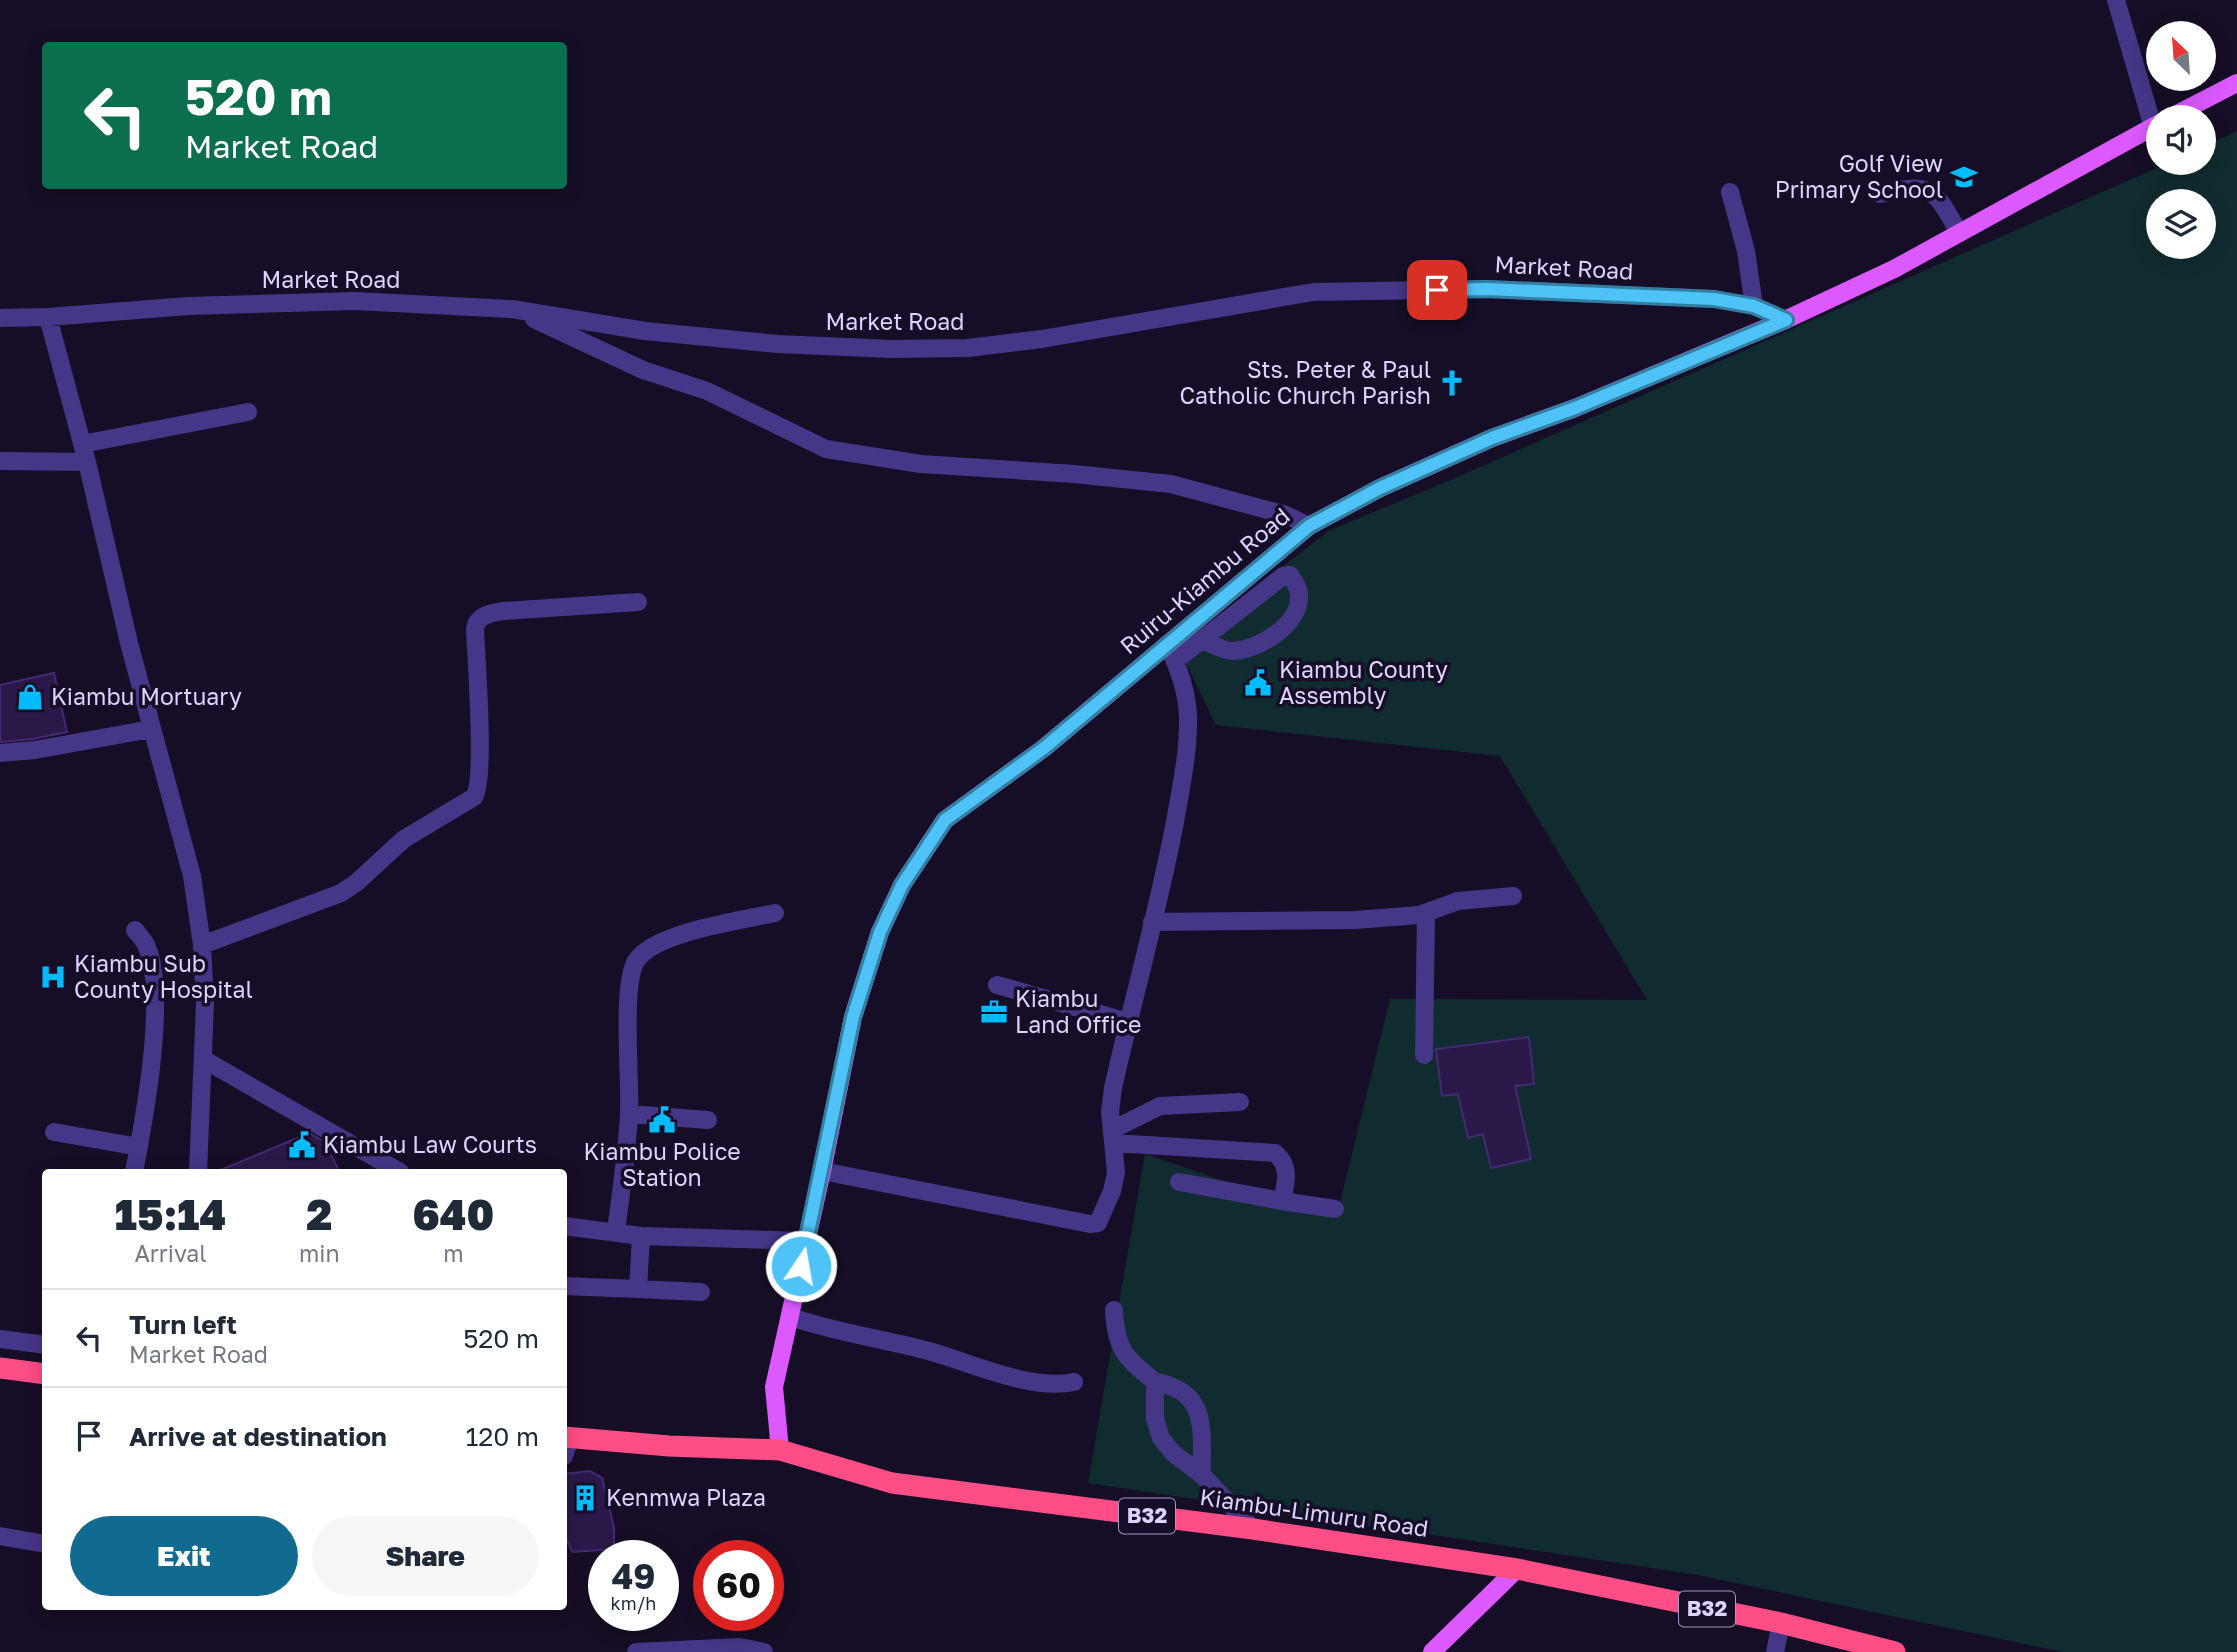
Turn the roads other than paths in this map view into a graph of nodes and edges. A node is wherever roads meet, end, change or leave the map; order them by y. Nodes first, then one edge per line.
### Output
1 (2116, 0) edge
2 (2237, 83) edge
3 (2148, 105) edge
4 (2194, 105) edge
5 (2146, 131) edge
6 (1730, 192) dead end
7 (1880, 194) dead end
8 (1959, 233) junction
9 (1754, 306) junction
10 (512, 309) junction
11 (48, 317) junction
12 (0, 318) edge
13 (1786, 320) junction
14 (248, 412) dead end
15 (84, 453) junction
16 (0, 461) edge
17 (1309, 526) junction
18 (638, 602) dead end
19 (1203, 640) junction
20 (1167, 644) junction
21 (1175, 661) junction
22 (152, 729) junction
23 (0, 753) edge
24 (1513, 896) dead end
25 (775, 913) dead end
26 (1426, 913) junction
27 (1152, 922) junction
28 (135, 930) dead end
29 (202, 944) junction
30 (997, 985) dead end
31 (1128, 1023) junction
32 (1424, 1055) dead end
33 (203, 1059) junction
34 (1240, 1102) dead end
35 (629, 1114) junction
36 (709, 1120) dead end
37 (54, 1132) dead end
38 (1113, 1137) junction
39 (139, 1147) junction
40 (135, 1169) edge
41 (198, 1169) edge
42 (395, 1169) edge
43 (822, 1171) junction
44 (1179, 1182) dead end
45 (1282, 1201) junction
46 (1335, 1209) dead end
47 (567, 1226) edge
48 (616, 1231) junction
49 (641, 1236) junction
50 (806, 1241) junction
51 (567, 1286) edge
52 (638, 1289) junction
53 (701, 1292) dead end
54 (1114, 1310) dead end
55 (791, 1317) junction
56 (0, 1339) edge
57 (42, 1344) edge
58 (0, 1368) edge
59 (42, 1373) edge
60 (1074, 1382) dead end
61 (1155, 1382) junction
62 (567, 1444) edge
63 (780, 1450) junction
64 (1202, 1475) junction
65 (1253, 1530) junction
66 (0, 1536) edge
67 (42, 1543) edge
68 (1517, 1569) junction
69 (1781, 1623) junction
70 (636, 1652) edge
71 (764, 1652) edge
72 (1432, 1652) edge
73 (1775, 1652) edge
74 (1895, 1652) edge

1 - 3 street
2 - 4 main road
5 - 8 main road, Ruiru-Kiambu Road
6 - 9 street
7 - 8 street
8 - 13 main road, Ruiru-Kiambu Road
9 - 10 street, Market Road
9 - 13 street, Market Road
10 - 11 street, Market Road
10 - 17 street
11 - 12 street, Market Road
11 - 15 street
13 - 17 main road, Ruiru-Kiambu Road
14 - 15 street
15 - 16 street
15 - 22 street
17 - 20 main road, Ruiru-Kiambu Road
18 - 29 street
19 - 19 street
19 - 21 street
20 - 21 street
20 - 43 main road, Ruiru-Kiambu Road
21 - 27 street
22 - 23 street
22 - 29 street
24 - 26 street
25 - 35 street
26 - 27 street
26 - 32 street
27 - 31 street
28 - 39 street
29 - 33 street
30 - 31 street
31 - 38 street
33 - 41 street
33 - 42 street
34 - 38 street
35 - 36 street
35 - 48 street
37 - 39 street
38 - 43 street
38 - 45 street
39 - 40 street
43 - 50 main road, Ruiru-Kiambu Road
44 - 45 street
45 - 46 street
47 - 48 street
48 - 49 street
49 - 50 street
49 - 52 street
50 - 55 main road, Ruiru-Kiambu Road
51 - 52 street
52 - 53 street
54 - 61 street
55 - 60 street
55 - 63 main road, Ruiru-Kiambu Road
56 - 57 street
58 - 59 highway
61 - 64 street
61 - 64 street
62 - 63 highway, Kiambu-Limuru Road / B32
63 - 65 highway, Kiambu-Limuru Road / B32
64 - 65 street
65 - 68 highway, Kiambu-Limuru Road / B32
66 - 67 street
68 - 69 highway, B32
68 - 72 main road
69 - 73 street
69 - 74 highway, B32
70 - 71 street

